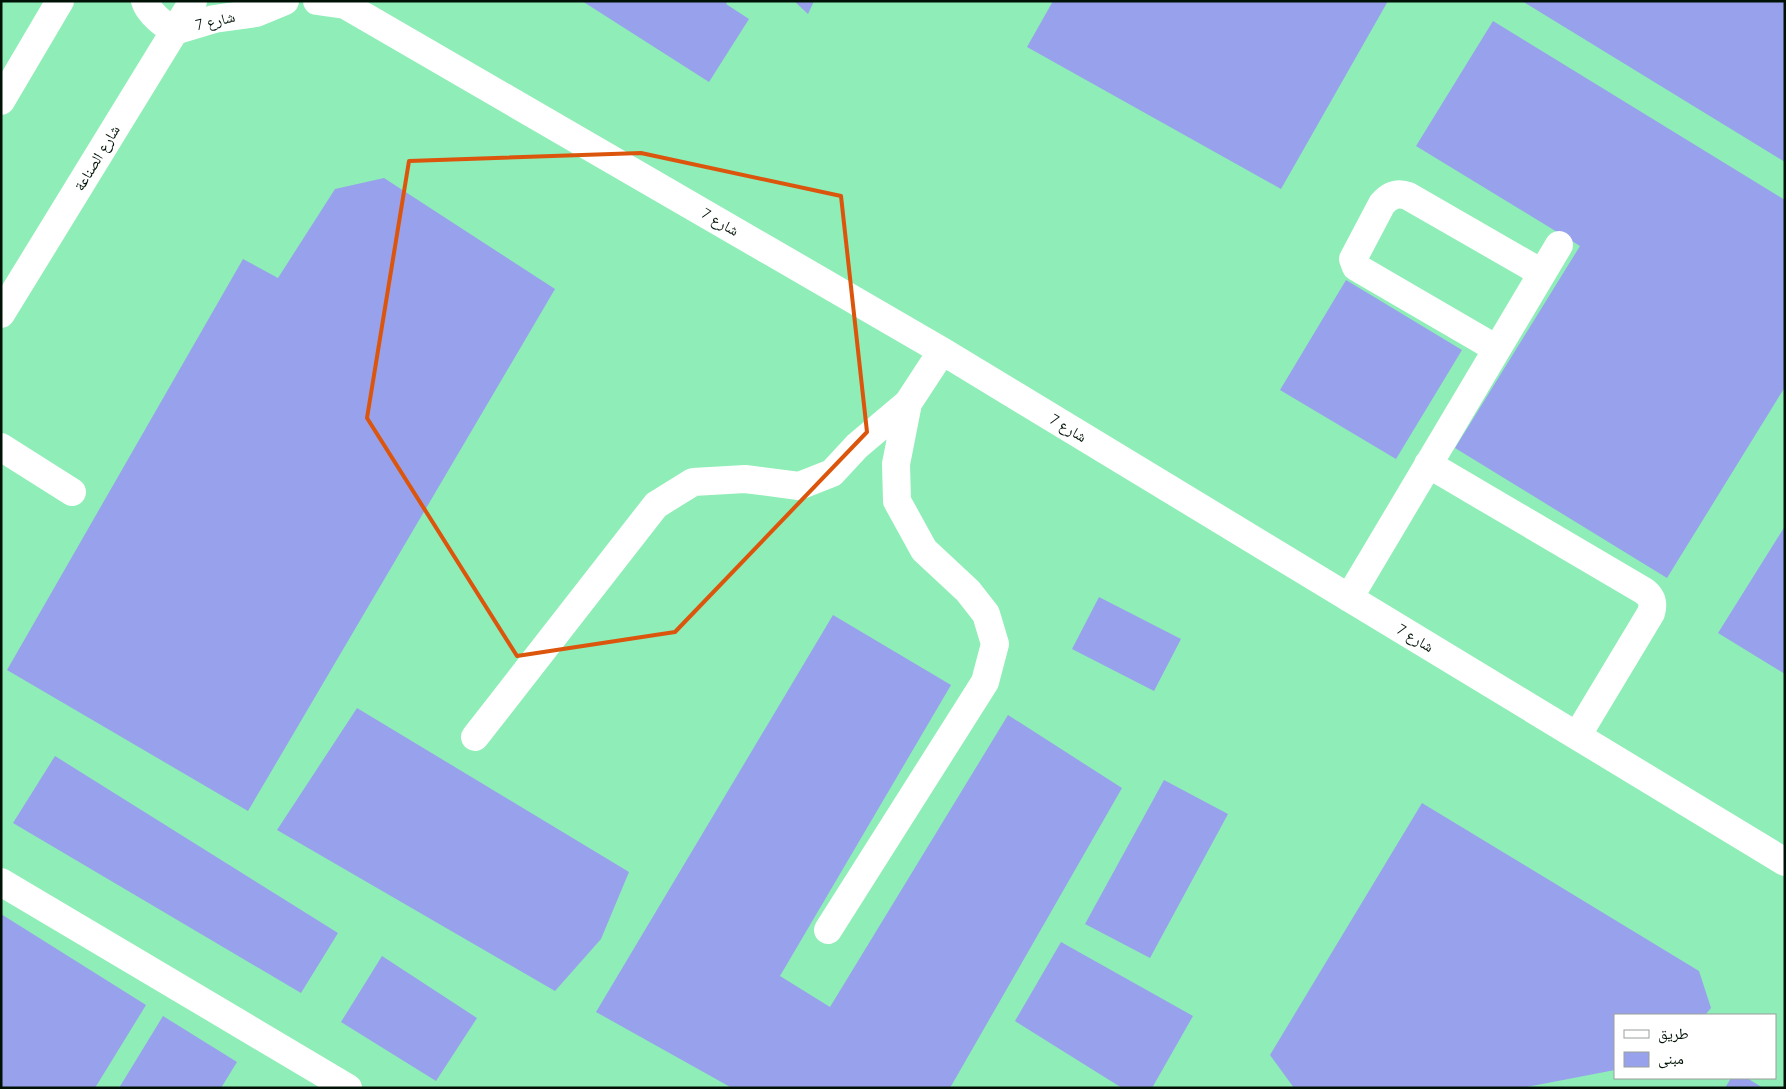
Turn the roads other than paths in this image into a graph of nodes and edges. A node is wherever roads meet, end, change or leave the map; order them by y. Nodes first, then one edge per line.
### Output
1 (60, 1) edge
2 (145, 1) edge
3 (193, 1) edge
4 (285, 1) edge
5 (317, 1) edge
6 (344, 3) edge
7 (174, 32) junction
8 (1, 101) edge
9 (1559, 245) dead end
10 (1542, 273) junction
11 (1, 314) edge
12 (1497, 349) junction
13 (942, 350) junction
14 (908, 403) junction
15 (1, 447) edge
16 (1428, 464) junction
17 (72, 492) dead end
18 (1349, 598) junction
19 (475, 736) dead end
20 (1577, 736) junction
21 (1785, 862) edge
22 (1, 882) edge
23 (828, 930) dead end
24 (348, 1088) edge

1 - 8 street
2 - 7 street
3 - 7 street, شارع الصناعة
4 - 7 street, شارع 7
5 - 6 street, شارع 7
6 - 13 street, شارع 7
7 - 11 street, شارع الصناعة
9 - 10 street
10 - 12 street
10 - 12 street
12 - 16 street
13 - 14 street
13 - 18 street, شارع 7
14 - 19 street
14 - 23 street
15 - 17 street
16 - 18 street
16 - 20 street
18 - 20 street, شارع 7
20 - 21 street, شارع 7
22 - 24 street

